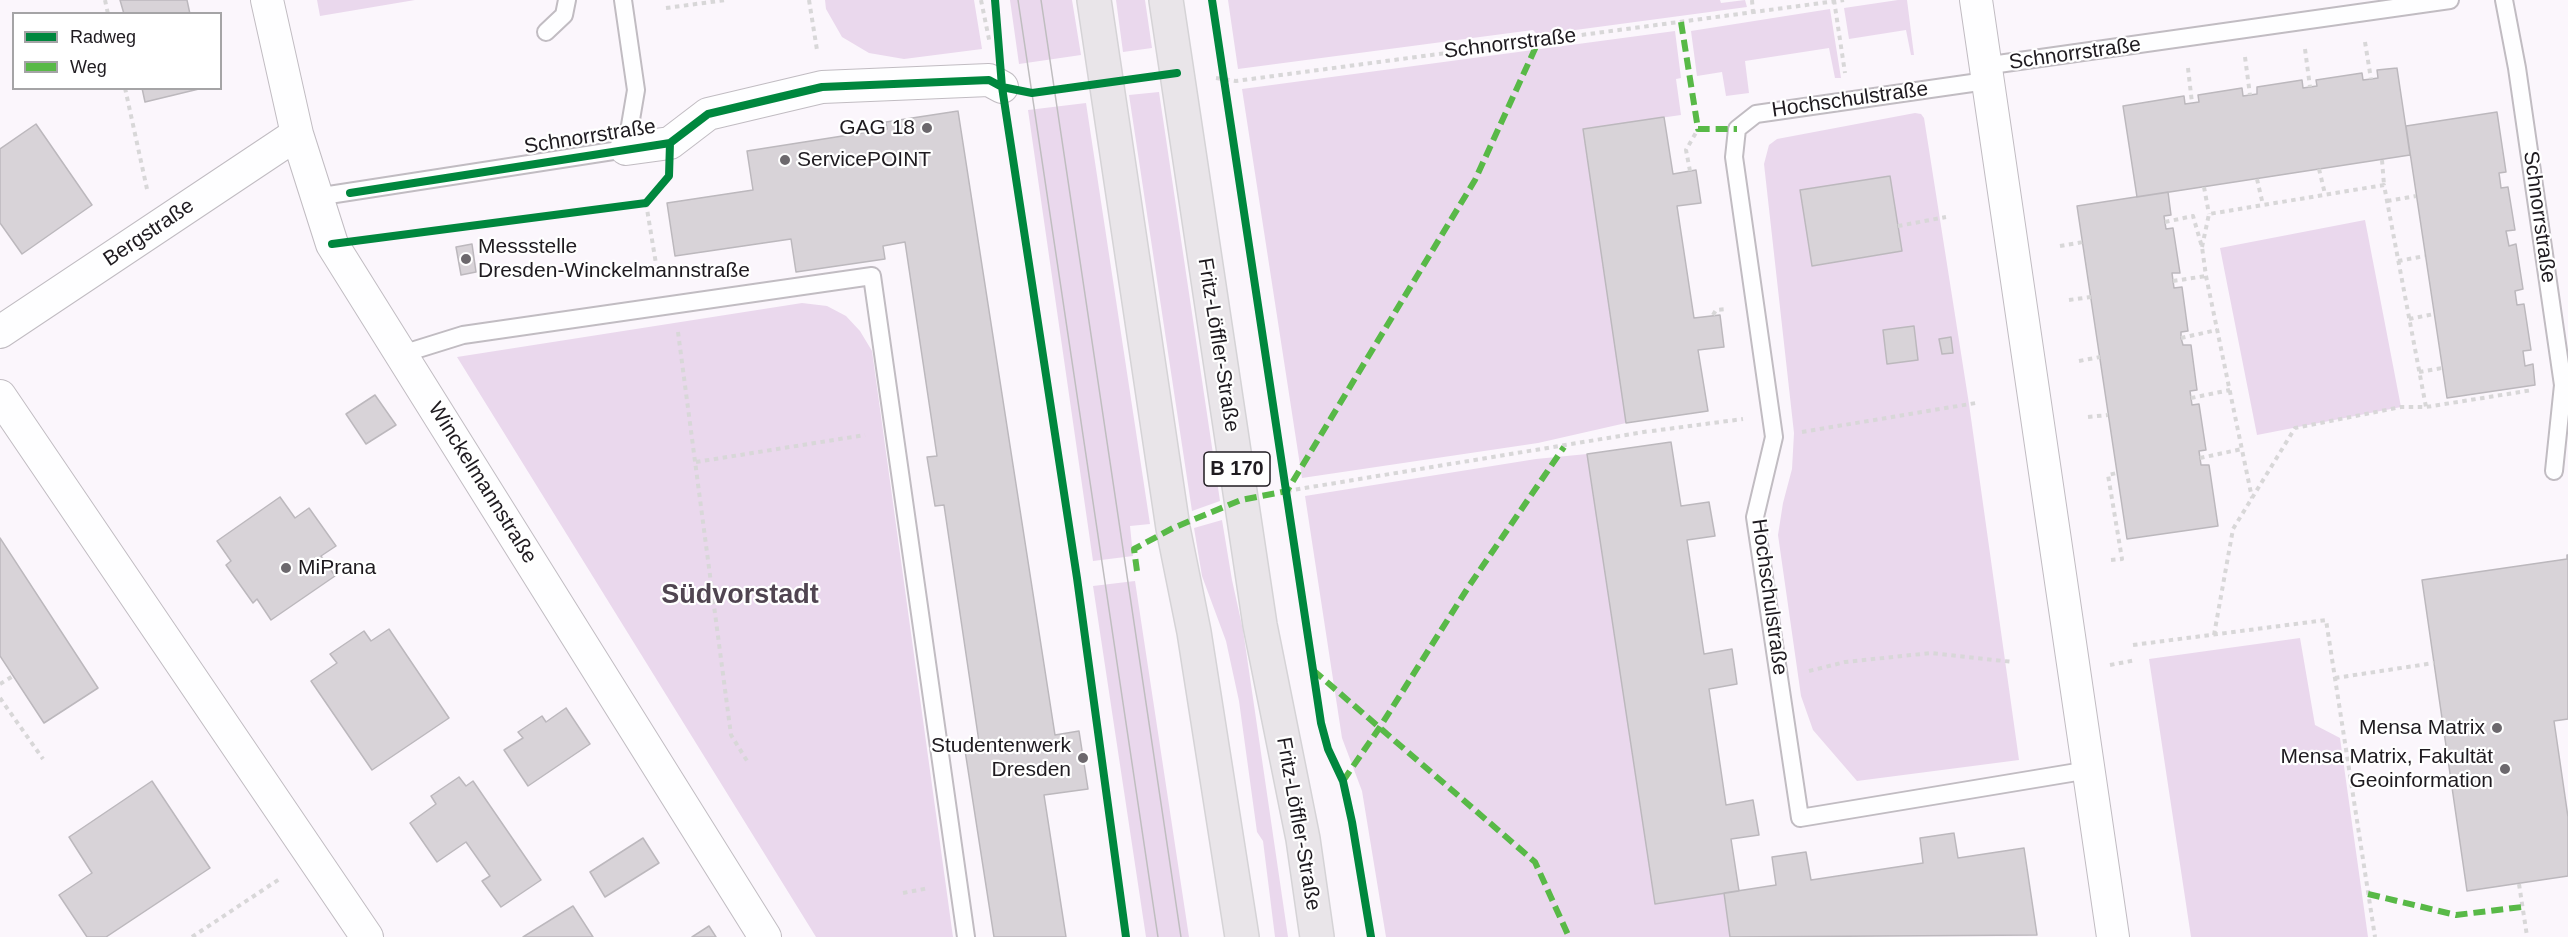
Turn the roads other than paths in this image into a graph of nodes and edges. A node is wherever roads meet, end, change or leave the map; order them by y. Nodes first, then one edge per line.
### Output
1 (267, 0) edge
2 (567, 0) edge
3 (623, 0) edge
4 (1094, 0) edge
5 (1166, 0) edge
6 (1976, 0) edge
7 (2450, 0) edge
8 (2504, 0) edge
9 (546, 32) dead end
10 (1985, 74) junction
11 (1002, 87) road end
12 (297, 134) junction
13 (626, 148) junction
14 (316, 197) junction
15 (0, 332) edge
16 (402, 354) junction
17 (0, 396) edge
18 (2554, 471) dead end
19 (2089, 770) junction
20 (367, 937) edge
21 (765, 937) edge
22 (966, 937) edge
23 (1242, 937) edge
24 (1317, 937) edge
25 (2113, 937) edge

1 - 12 street, Winckelmannstraße
2 - 9 lane
3 - 13 lane
4 - 23 main road
5 - 24 main road, Fritz-Löffler-Straße / B 170
6 - 10 street
7 - 10 lane, Schnorrstraße
8 - 18 lane, Schnorrstraße
10 - 19 street
10 - 19 lane, Hochschulstraße
11 - 13 street, Schnorrstraße
12 - 14 street, Winckelmannstraße
12 - 15 street, Bergstraße
13 - 14 lane, Schnorrstraße
14 - 16 street, Winckelmannstraße
16 - 21 street, Winckelmannstraße
16 - 22 lane
17 - 20 street
19 - 25 street

